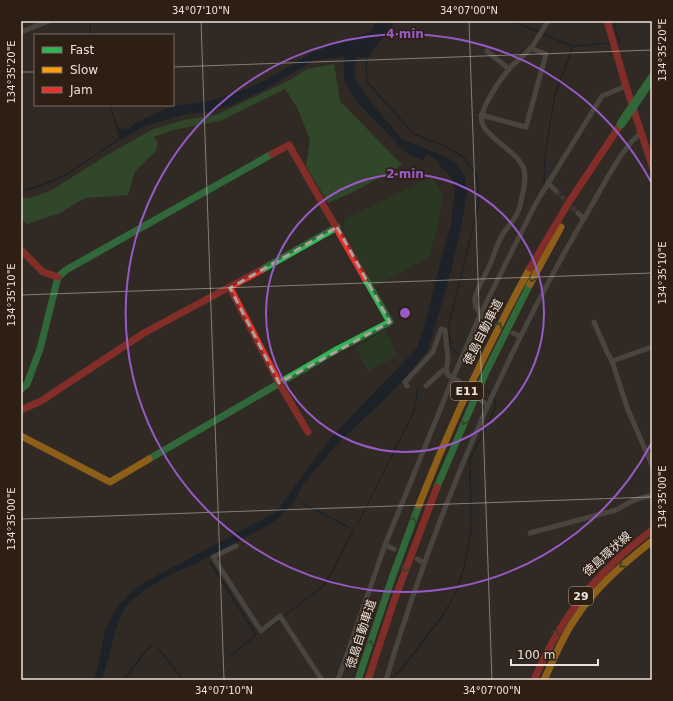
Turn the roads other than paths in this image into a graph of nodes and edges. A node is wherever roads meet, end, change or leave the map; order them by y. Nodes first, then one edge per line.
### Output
1 (49, 21) edge
2 (548, 21) edge
3 (607, 21) edge
4 (21, 32) edge
5 (530, 48) junction
6 (487, 51) dead end
7 (509, 69) junction
8 (652, 78) edge
9 (626, 86) junction
10 (482, 115) junction
11 (622, 124) junction
12 (642, 134) junction
13 (651, 161) edge
14 (548, 183) junction
15 (556, 191) tunnel mouth
16 (578, 213) tunnel mouth
17 (584, 219) junction
18 (337, 227) junction
19 (21, 250) edge
20 (58, 277) junction
21 (230, 288) junction
22 (480, 315) junction
23 (488, 320) tunnel mouth
24 (594, 322) dead end
25 (513, 333) dead end
26 (520, 336) junction
27 (652, 347) edge
28 (612, 361) junction
29 (446, 370) junction
30 (454, 376) junction
31 (458, 381) tunnel mouth
32 (279, 383) junction
33 (407, 386) dead end
34 (426, 386) dead end
35 (21, 389) edge
36 (481, 400) tunnel mouth
37 (487, 406) junction
38 (21, 410) edge
39 (308, 432) dead end
40 (21, 436) edge
41 (652, 465) edge
42 (652, 495) edge
43 (652, 530) edge
44 (530, 533) dead end
45 (652, 541) edge
46 (385, 545) junction
47 (236, 546) dead end
48 (394, 549) dead end
49 (417, 559) dead end
50 (424, 563) junction
51 (322, 680) edge
52 (338, 680) edge
53 (358, 680) edge
54 (368, 680) edge
55 (386, 680) edge
56 (534, 680) edge
57 (544, 680) edge

1 - 4 street
2 - 5 street
3 - 9 main road
5 - 7 street
5 - 10 street
6 - 7 street
7 - 10 street
8 - 11 main road, 徳島自動車道 / E11, bridge
9 - 12 main road
9 - 14 street
10 - 22 street
53 -> 11 main road, 徳島自動車道 / E11
11 -> 54 main road, 徳島自動車道 / E11
12 - 13 main road
12 - 17 street
14 - 15 street
14 - 22 street
16 - 17 street
17 - 26 street
18 - 20 main road
18 - 21 main road
18 - 32 main road
19 - 20 main road
20 - 35 main road
21 - 32 main road
21 - 38 main road
22 - 23 street
22 - 30 street
24 - 28 street
25 - 26 street
26 - 37 street
27 - 28 street
28 - 41 street
29 - 30 street
29 - 33 street
29 - 34 street
30 - 31 street
30 - 46 street
32 - 39 main road
32 - 40 main road
36 - 37 street
37 - 50 street
42 - 44 street
56 -> 43 main road, 徳島環状線 / 29
45 -> 57 main road, 徳島環状線 / 29
46 - 48 street
46 - 52 street
47 - 51 street
49 - 50 street
50 - 55 street

